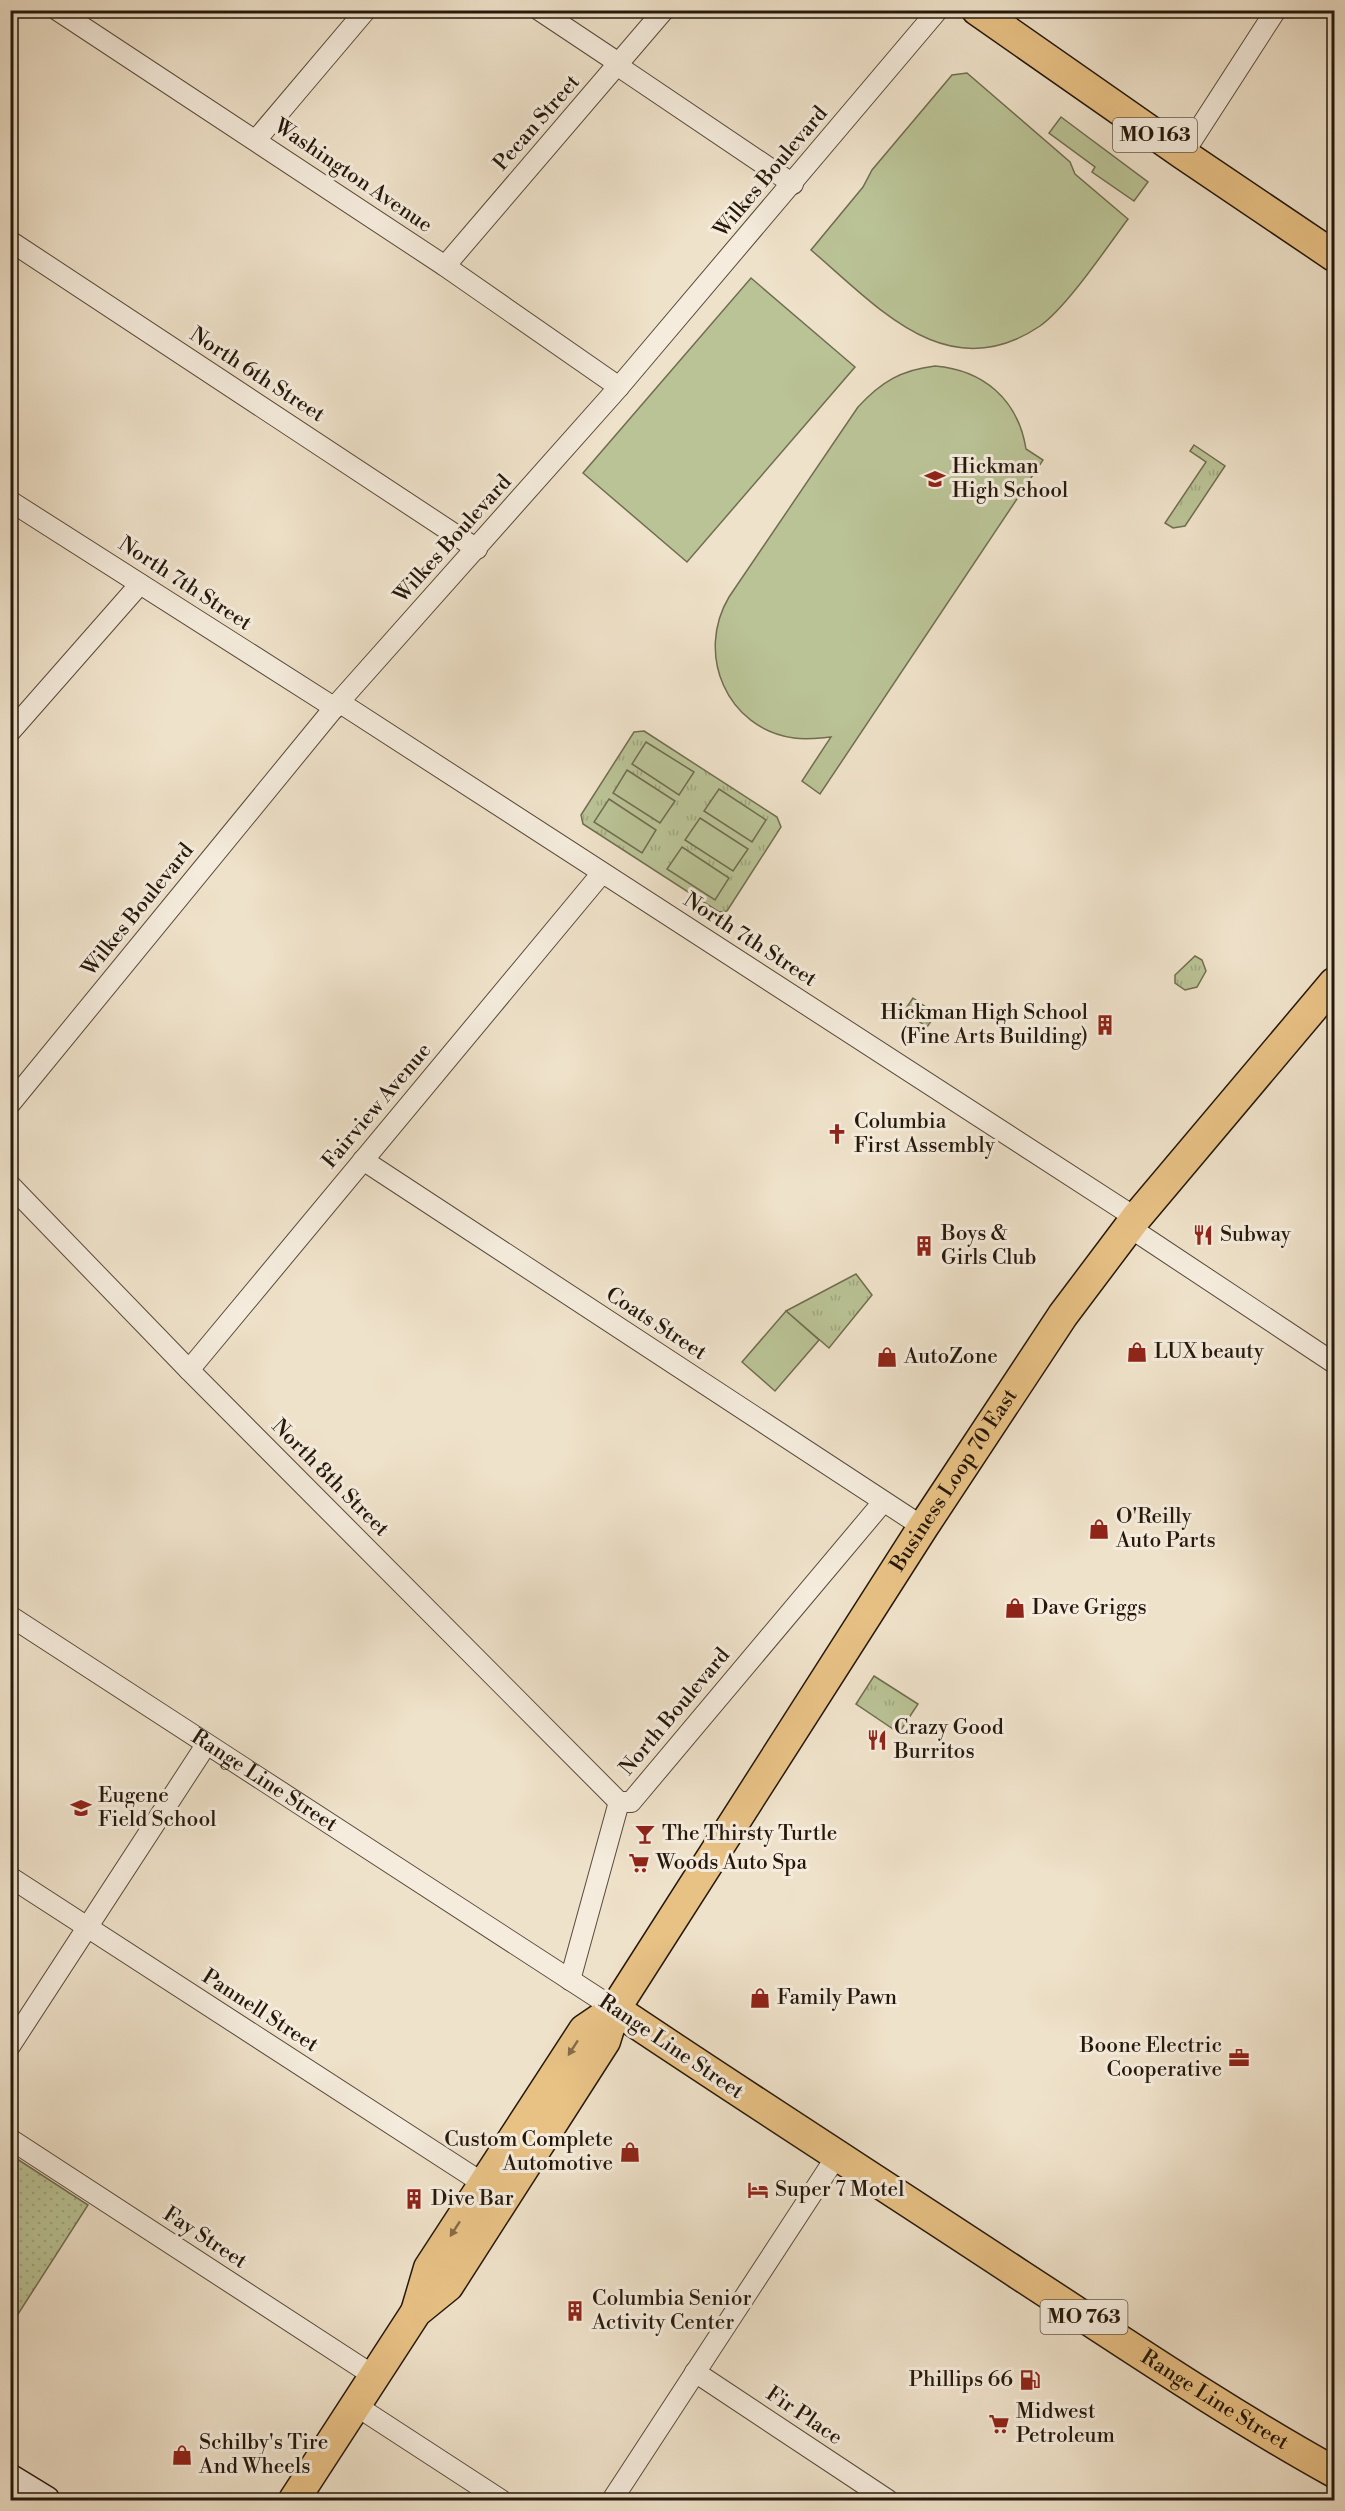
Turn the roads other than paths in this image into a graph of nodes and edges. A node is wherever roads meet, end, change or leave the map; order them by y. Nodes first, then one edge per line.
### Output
1 (57, 10) edge
2 (366, 10) edge
3 (538, 10) edge
4 (664, 10) edge
5 (938, 10) edge
6 (1276, 10) edge
7 (991, 14) edge
8 (619, 65) junction
9 (256, 140) junction
10 (1183, 154) junction
11 (793, 184) junction
12 (10, 241) edge
13 (1335, 256) edge
14 (445, 266) junction
15 (619, 387) junction
16 (10, 501) edge
17 (477, 549) junction
18 (141, 584) junction
19 (337, 705) junction
20 (10, 732) edge
21 (602, 873) junction
22 (1335, 983) edge
23 (10, 1104) edge
24 (363, 1160) junction
25 (10, 1185) edge
26 (1132, 1222) junction
27 (1335, 1363) edge
28 (189, 1370) junction
29 (883, 1502) junction
30 (923, 1527) junction
31 (10, 1616) edge
32 (206, 1745) junction
33 (619, 1802) junction
34 (10, 1877) edge
35 (88, 1928) junction
36 (570, 1980) junction
37 (615, 2009) junction
38 (10, 2046) edge
39 (10, 2139) edge
40 (836, 2157) junction
41 (484, 2184) junction
42 (416, 2312) junction
43 (695, 2372) junction
44 (374, 2376) junction
45 (355, 2405) junction
46 (1334, 2471) edge
47 (10, 2478) edge
48 (46, 2500) edge
49 (294, 2500) edge
50 (501, 2500) edge
51 (612, 2500) edge
52 (888, 2500) edge

1 - 9 street, Washington Avenue
2 - 9 street
3 - 8 street
4 - 8 street, Pecan Street
5 - 11 street, Wilkes Boulevard
6 - 10 street
7 - 10 main road, MO 163
8 - 11 street
8 - 14 street, Pecan Street
9 - 14 street, Washington Avenue
10 - 13 main road, MO 163
11 - 15 street, Wilkes Boulevard
12 - 17 street, North 6th Street
14 - 15 street, Washington Avenue
15 - 17 street, Wilkes Boulevard
16 - 18 street, North 7th Street
17 - 19 street, Wilkes Boulevard
18 - 19 street, North 7th Street
18 - 20 street
19 - 21 street, North 7th Street
19 - 23 street, Wilkes Boulevard
21 - 24 street, Fairview Avenue
21 - 26 street, North 7th Street
22 - 26 main road, Business Loop 70 East
24 - 28 street, Fairview Avenue
24 - 29 street, Coats Street
25 - 28 street, North 8th Street
26 - 27 street, North 7th Street
26 - 30 main road, Business Loop 70 East
28 - 33 street, North 8th Street
29 - 30 street, Coats Street
29 - 33 street, North Boulevard
30 - 37 main road, Business Loop 70 East
31 - 32 street, Range Line Street
32 - 35 street
32 - 36 street, Range Line Street
33 - 36 street, North Boulevard
34 - 35 street, Pannell Street
35 - 38 street
35 - 41 street, Pannell Street
36 - 37 street, Range Line Street
37 - 40 main road, Range Line Street / MO 763
37 -> 41 main road, Business Loop 70 East
37 - 42 main road, Business Loop 70 East
39 - 44 street, Fay Street
40 - 43 street
40 - 46 main road, Range Line Street / MO 763
41 -> 42 main road, Business Loop 70 East
42 - 44 main road, Business Loop 70 East
43 - 51 street
43 - 52 street, Fir Place
44 - 45 main road, Business Loop 70 East
45 - 49 main road, Business Loop 70 East
45 - 50 street
47 - 48 main road

